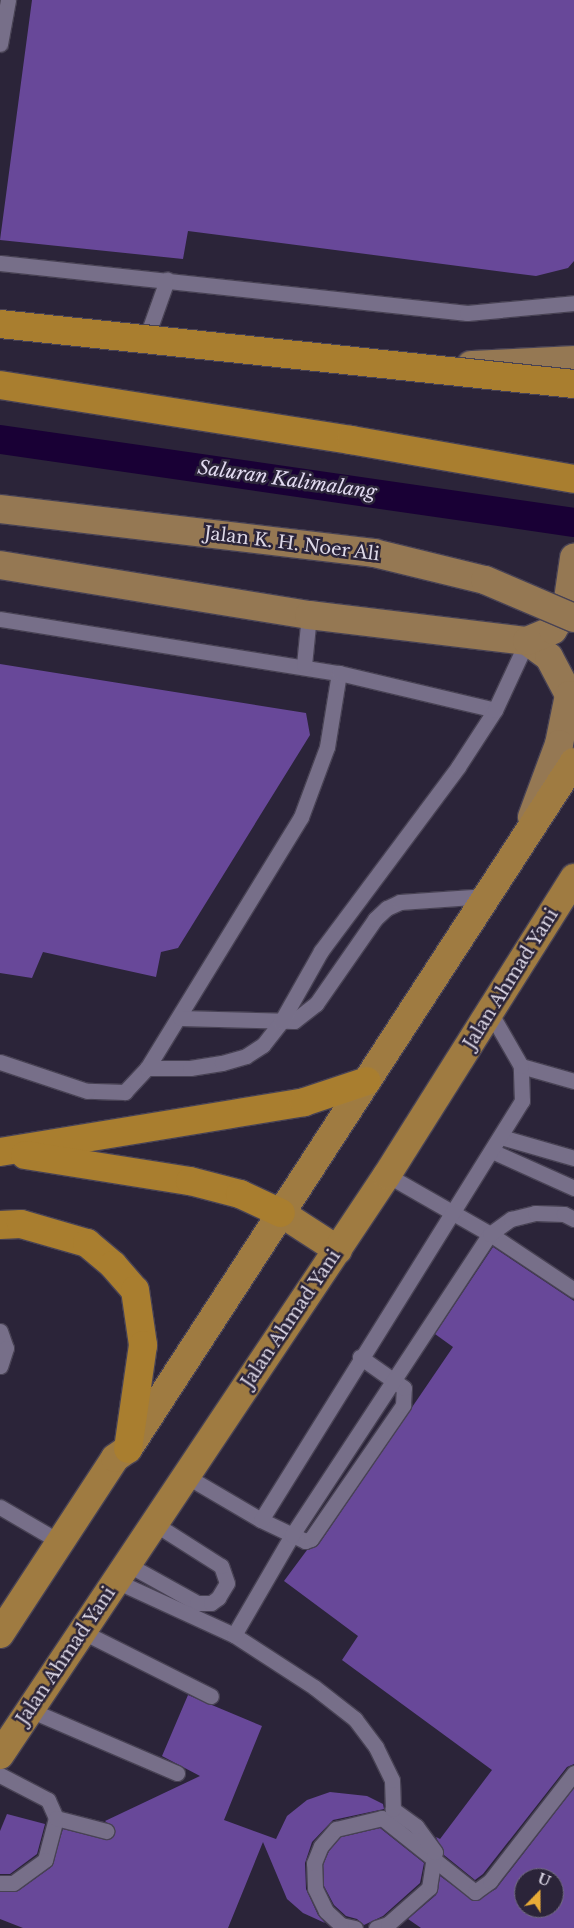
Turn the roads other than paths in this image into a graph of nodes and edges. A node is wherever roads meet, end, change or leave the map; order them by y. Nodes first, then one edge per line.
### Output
1 (8, 0) edge
2 (0, 44) edge
3 (0, 263) edge
4 (167, 280) junction
5 (574, 303) edge
6 (0, 319) edge
7 (0, 324) edge
8 (146, 338) junction
9 (574, 368) edge
10 (0, 385) edge
11 (574, 480) edge
12 (0, 509) edge
13 (574, 558) edge
14 (0, 565) edge
15 (309, 615) junction
16 (574, 618) edge
17 (0, 619) edge
18 (527, 640) junction
19 (304, 665) junction
20 (339, 672) junction
21 (495, 710) junction
22 (574, 762) edge
23 (522, 843) junction
24 (574, 878) edge
25 (487, 896) junction
26 (490, 1012) junction
27 (180, 1018) junction
28 (281, 1022) junction
29 (0, 1062) edge
30 (521, 1066) junction
31 (147, 1068) junction
32 (574, 1080) edge
33 (367, 1081) junction
34 (501, 1138) junction
35 (0, 1152) edge
36 (494, 1152) junction
37 (574, 1158) edge
38 (387, 1176) junction
39 (574, 1188) edge
40 (281, 1213) junction
41 (451, 1213) junction
42 (574, 1219) edge
43 (0, 1225) edge
44 (490, 1234) junction
45 (338, 1250) junction
46 (574, 1290) edge
47 (0, 1331) edge
48 (360, 1357) junction
49 (0, 1366) edge
50 (393, 1380) junction
51 (128, 1449) junction
52 (186, 1476) junction
53 (0, 1507) edge
54 (261, 1520) junction
55 (155, 1524) junction
56 (292, 1535) junction
57 (60, 1542) junction
58 (122, 1572) junction
59 (83, 1632) junction
60 (0, 1634) edge
61 (234, 1635) junction
62 (211, 1696) dead end
63 (30, 1710) junction
64 (0, 1755) edge
65 (177, 1773) dead end
66 (574, 1773) edge
67 (0, 1775) edge
68 (56, 1818) junction
69 (106, 1831) dead end
70 (0, 1883) edge
71 (364, 1927) edge

1 - 2 lane
3 - 4 lane
4 - 5 lane
4 - 8 lane
6 - 8 main road
7 - 9 highway, bridge
8 - 9 main road
10 - 11 highway
12 - 16 main road, Jalan K. H. Noer Ali, bridge
13 - 18 main road
14 - 15 main road
15 - 18 main road
15 - 19 lane
17 - 19 lane
18 - 21 lane
18 - 23 main road
19 - 20 lane
20 - 21 lane
20 - 27 lane
21 - 28 lane
22 - 23 highway
23 - 25 highway
24 - 26 highway, Jalan Ahmad Yani
25 - 28 lane
25 - 33 highway
26 - 30 lane
26 - 38 highway, Jalan Ahmad Yani
27 - 28 lane
27 - 31 lane
28 - 31 lane
29 - 31 lane
30 - 32 lane
30 - 34 lane
33 - 35 highway
33 - 40 highway
34 - 36 lane
34 - 37 lane
35 - 40 highway
36 - 39 lane
36 - 41 lane
38 - 41 lane
38 - 45 highway, Jalan Ahmad Yani
40 - 45 highway
40 - 51 highway
41 - 44 lane
41 - 48 lane
42 - 44 lane
43 - 51 highway
44 - 46 lane
44 - 50 lane
45 - 52 highway, Jalan Ahmad Yani
47 - 49 lane
48 - 50 lane
48 - 54 lane
50 - 56 lane
50 - 56 lane
51 - 57 highway
52 - 54 lane
52 - 55 highway, Jalan Ahmad Yani
53 - 57 lane
54 - 56 lane
55 - 58 highway, Jalan Ahmad Yani
55 - 58 lane
56 - 61 lane
57 - 60 highway
58 - 59 highway, Jalan Ahmad Yani
58 - 61 lane
59 - 62 lane
59 - 63 highway, Jalan Ahmad Yani
61 - 71 lane
63 - 64 highway, Jalan Ahmad Yani
63 - 65 lane
66 - 71 lane
67 - 68 lane
68 - 69 lane
68 - 70 lane

